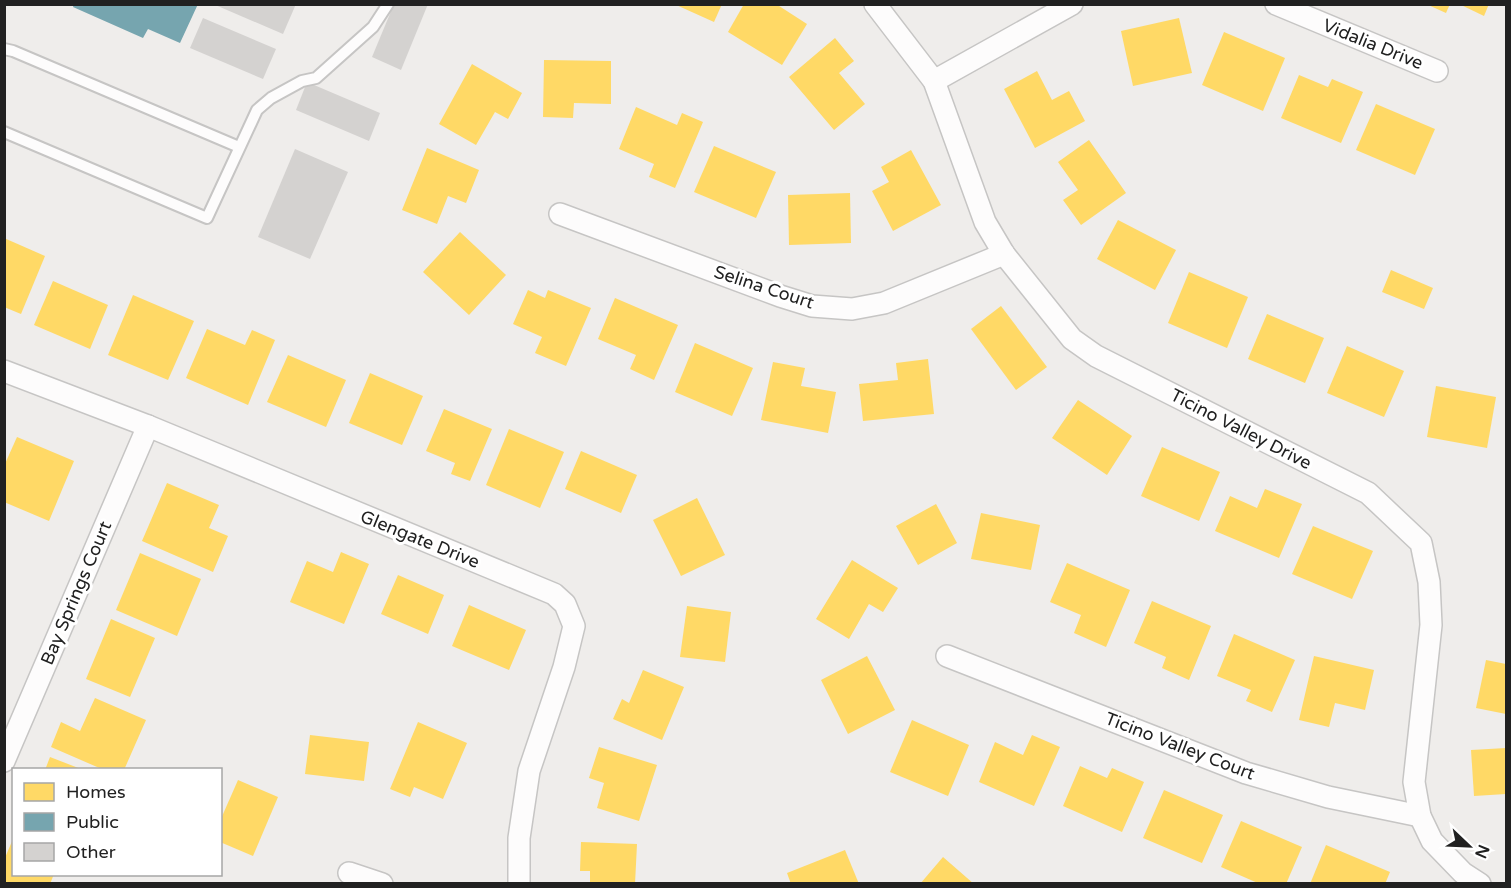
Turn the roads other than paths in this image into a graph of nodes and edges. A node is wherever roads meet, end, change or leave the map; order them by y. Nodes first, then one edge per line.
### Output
1 (388, 4) edge
2 (875, 4) edge
3 (1072, 4) edge
4 (1275, 4) edge
5 (4, 49) edge
6 (1437, 70) dead end
7 (934, 81) junction
8 (4, 132) edge
9 (239, 147) junction
10 (560, 214) dead end
11 (1004, 254) junction
12 (4, 371) edge
13 (148, 426) junction
14 (947, 656) dead end
15 (4, 761) edge
16 (1420, 816) junction
17 (348, 873) dead end
18 (382, 884) edge
19 (519, 884) edge
20 (1480, 884) edge

1 - 9 lane
2 - 7 street, Ticino Valley Drive
3 - 7 street
4 - 6 street, Vidalia Drive
5 - 9 lane
7 - 11 street, Ticino Valley Drive
8 - 9 lane
10 - 11 street, Selina Court
11 - 16 street, Ticino Valley Drive
12 - 13 street, Glengate Drive
13 - 15 street, Bay Springs Court
13 - 19 street, Glengate Drive
14 - 16 street, Ticino Valley Court
16 - 20 street, Ticino Valley Drive
17 - 18 street

